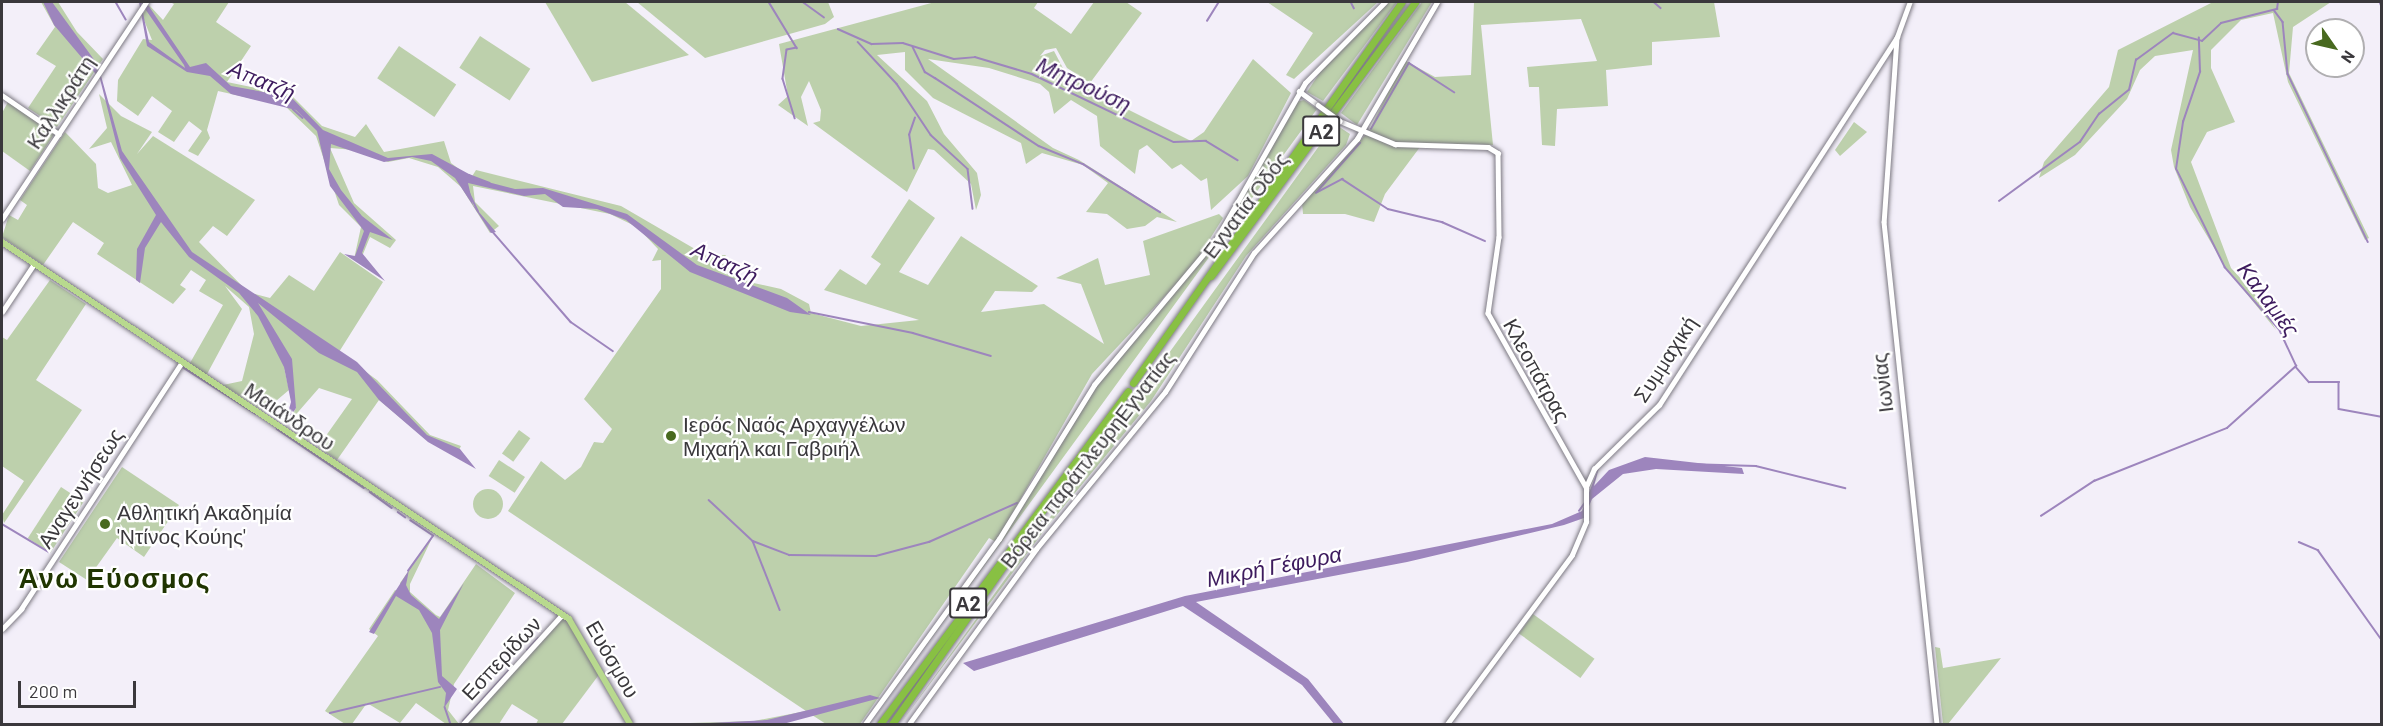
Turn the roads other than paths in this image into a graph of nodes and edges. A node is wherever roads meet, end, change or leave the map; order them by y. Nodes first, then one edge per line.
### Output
1 (146, 2) edge
2 (1385, 2) edge
3 (1402, 2) edge
4 (1414, 2) edge
5 (1437, 2) edge
6 (1910, 2) edge
7 (1897, 37) junction
8 (1889, 46) junction
9 (1896, 50) junction
10 (1299, 91) junction
11 (2, 94) edge
12 (1362, 132) junction
13 (59, 134) junction
14 (2, 219) edge
15 (2, 242) edge
16 (34, 264) junction
17 (1206, 281) junction
18 (2, 312) edge
19 (182, 362) junction
20 (1133, 383) dead end
21 (1128, 391) dead end
22 (1075, 463) junction
23 (1586, 486) junction
24 (562, 615) junction
25 (2, 629) edge
26 (463, 724) edge
27 (630, 724) edge
28 (865, 724) edge
29 (880, 724) edge
30 (892, 724) edge
31 (909, 724) edge
32 (1447, 724) edge
33 (1937, 724) edge

1 - 13 street, Καλλικράτη
2 - 10 street
3 - 17 highway, Εγνατία Οδός / Α2
4 - 17 highway, Εγνατία Οδός / Α2
5 - 12 street, Βόρεια παράπλευρηΕγνατίας
6 - 7 street, Συμμαχική
7 - 8 street, Συμμαχική
7 - 9 street, Ιωνίας
8 - 9 street
8 - 23 street, Συμμαχική
9 - 33 street, Ιωνίας
10 - 12 street, Κλεοπάτρας, bridge
10 - 28 street
11 - 13 street
12 - 23 street, Κλεοπάτρας
12 - 31 street, Βόρεια παράπλευρηΕγνατίας
13 - 14 street, Καλλικράτη
15 - 16 main road, Μαιάνδρου
16 - 18 street
16 - 19 main road, Μαιάνδρου
17 - 20 highway, Εγνατία Οδός / Α2
19 - 24 main road, Μαιάνδρου
19 - 25 street, Αναγεννήσεως
21 - 22 highway, Α2
22 - 29 highway, Α2
22 - 30 highway, Α2
23 - 32 street, Συμμαχική
24 - 26 street, Εσπερίδων
24 - 27 main road, Ευόσμου

